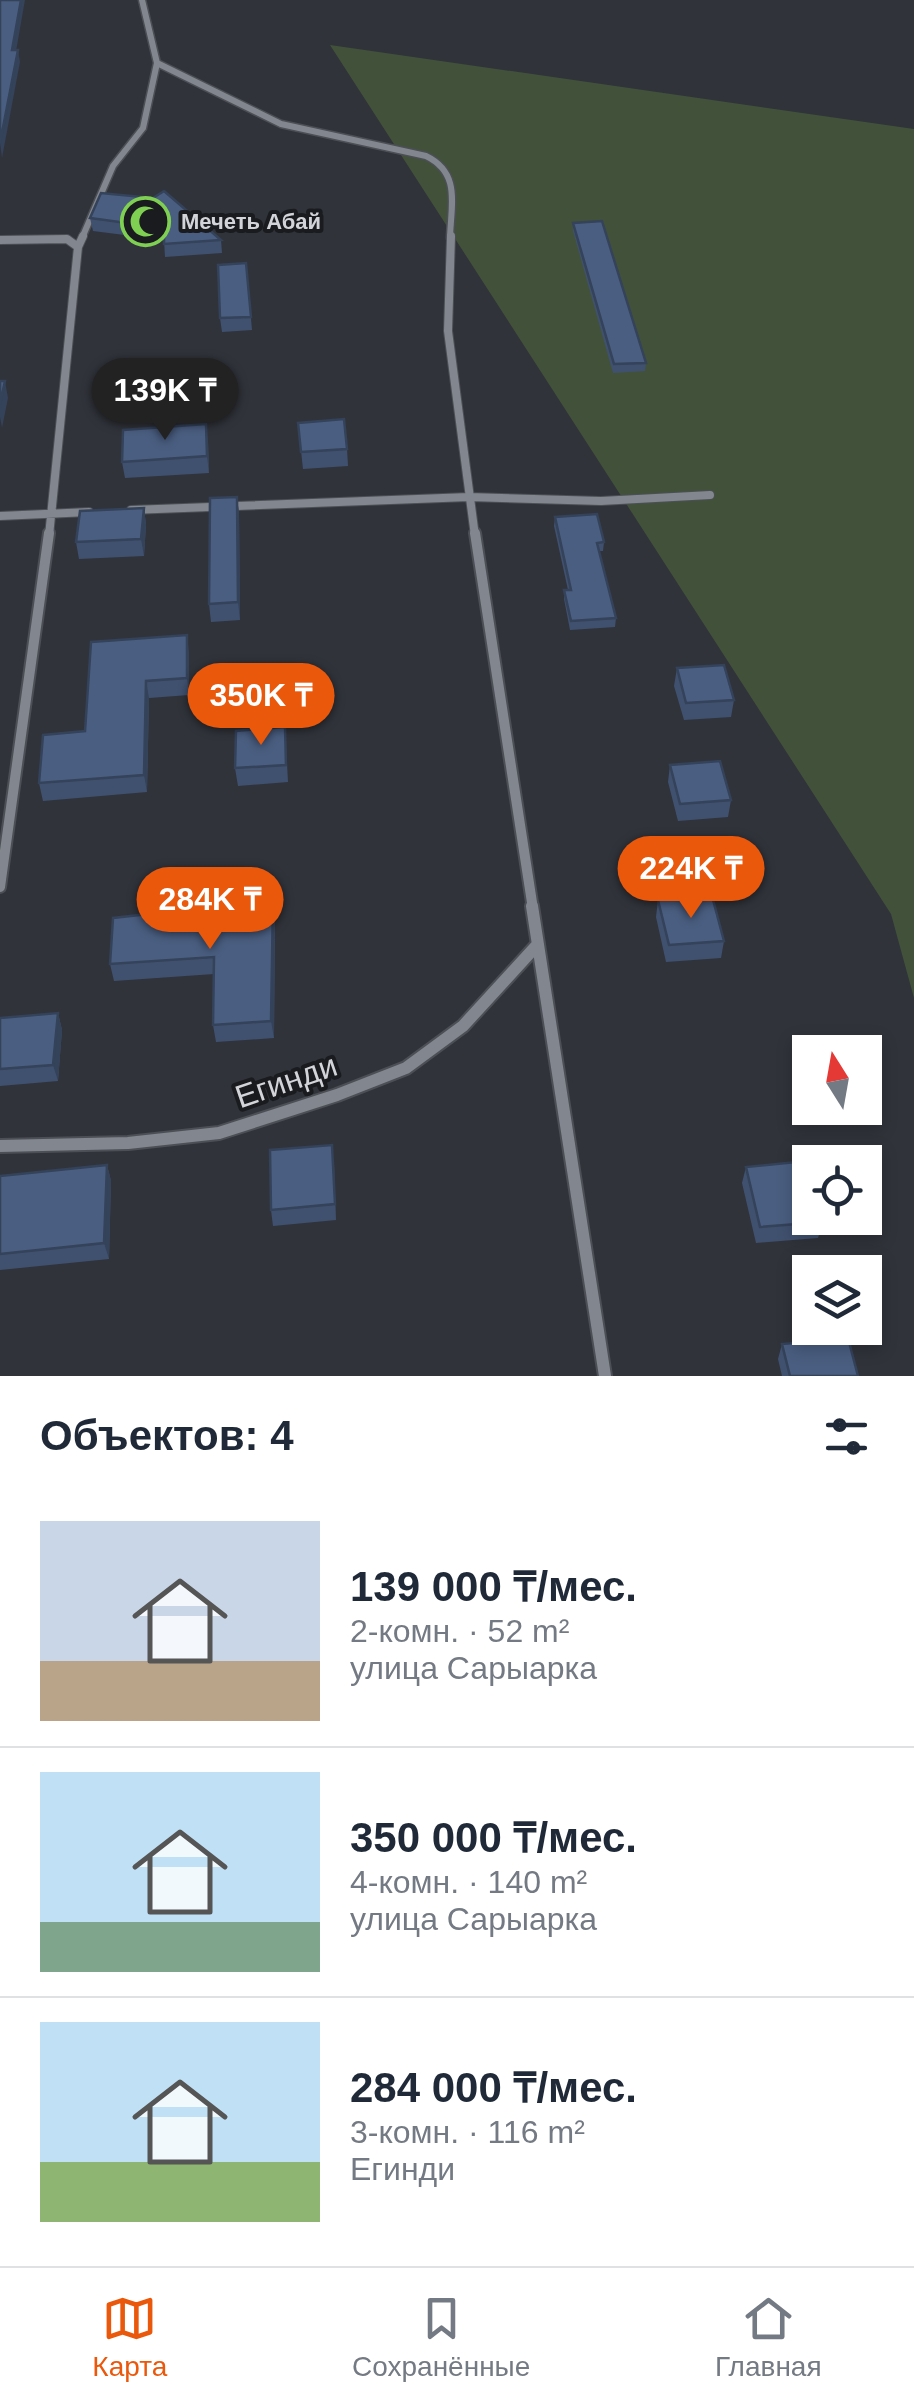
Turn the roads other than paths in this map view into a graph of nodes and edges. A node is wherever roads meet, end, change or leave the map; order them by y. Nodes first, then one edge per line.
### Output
1 (142, 0) edge
2 (157, 63) junction
3 (0, 240) edge
4 (78, 247) junction
5 (710, 495) dead end
6 (468, 497) junction
7 (52, 513) junction
8 (0, 516) edge
9 (0, 887) edge
10 (538, 944) junction
11 (0, 1146) edge
12 (605, 1376) edge

1 - 2 street
2 - 4 street
2 - 6 street
3 - 4 street
4 - 7 street
5 - 6 street
6 - 7 street
6 - 10 street
7 - 8 street
7 - 9 street
10 - 11 street, Егинди
10 - 12 street

